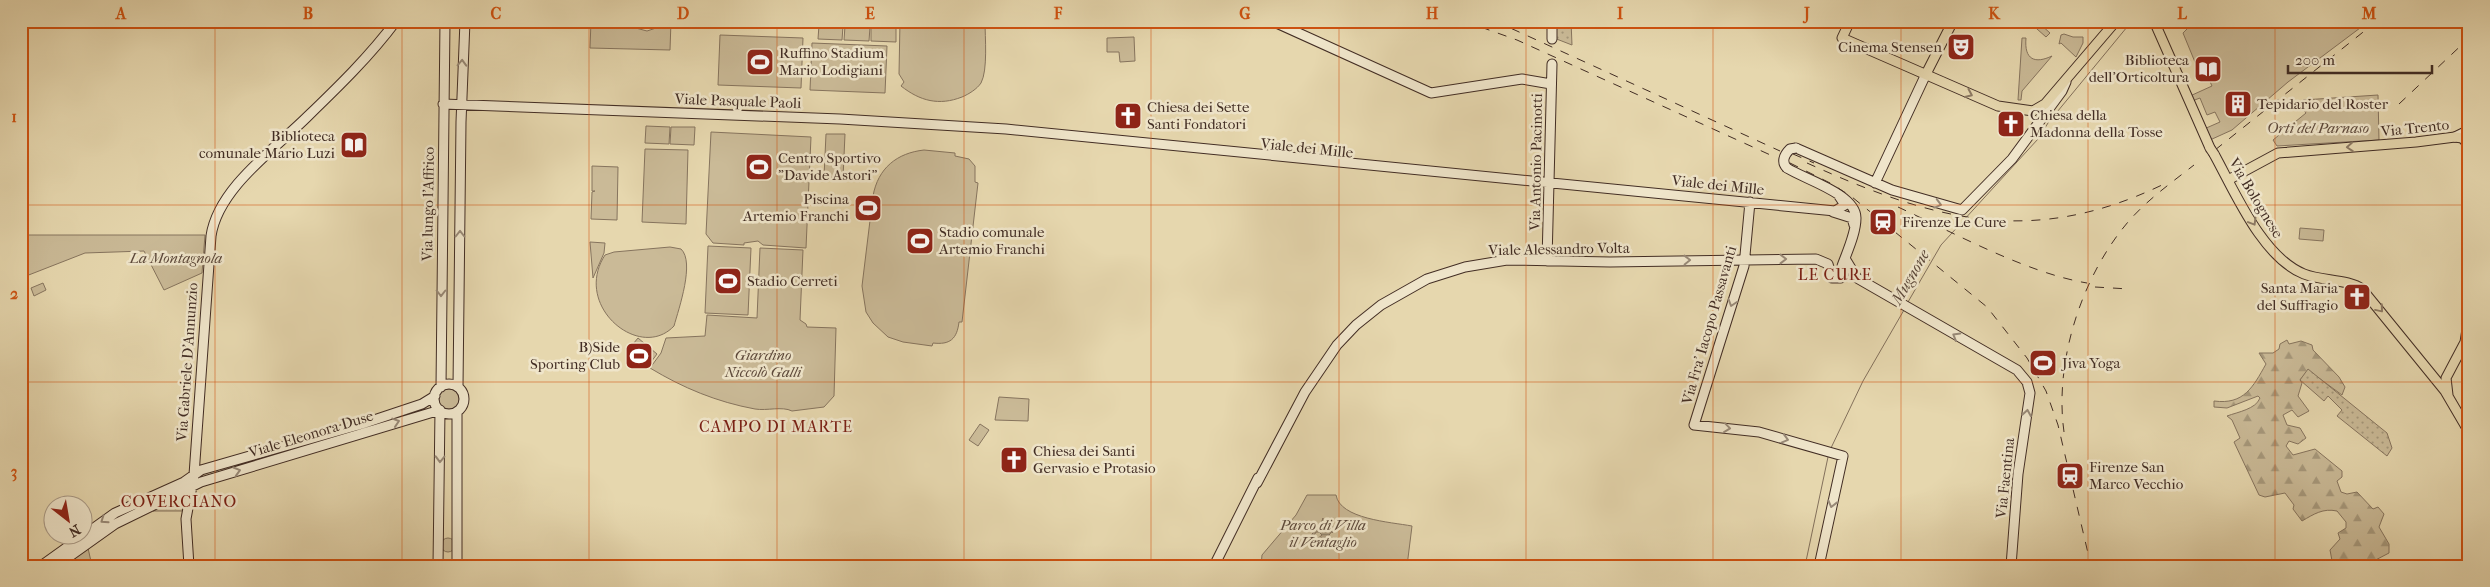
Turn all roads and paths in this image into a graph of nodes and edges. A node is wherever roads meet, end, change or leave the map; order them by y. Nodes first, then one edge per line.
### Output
1 (396, 21) edge
2 (445, 21) edge
3 (464, 21) edge
4 (1272, 21) edge
5 (1552, 21) edge
6 (1850, 21) edge
7 (1953, 21) edge
8 (2116, 21) edge
9 (2153, 23) edge
10 (1552, 39) dead end
11 (1552, 64) dead end
12 (1926, 74) junction
13 (2069, 77) junction
14 (1551, 84) junction
15 (443, 104) junction
16 (461, 105) junction
17 (998, 128) joint
18 (2469, 130) edge
19 (2459, 137) junction
20 (2469, 145) edge
21 (2228, 180) junction
22 (1548, 183) junction
23 (1875, 184) junction
24 (1839, 196) junction
25 (1750, 202) junction
26 (1823, 210) junction
27 (1854, 225) junction
28 (1847, 251) junction
29 (1746, 259) junction
30 (1547, 261) junction
31 (1842, 266) junction
32 (1829, 268) junction
33 (2469, 316) edge
34 (2443, 382) junction
35 (441, 387) junction
36 (458, 387) junction
37 (435, 396) junction
38 (440, 410) junction
39 (457, 412) junction
40 (2469, 432) edge
41 (194, 475) junction
42 (191, 487) junction
43 (41, 566) edge
44 (56, 566) edge
45 (189, 566) edge
46 (438, 566) edge
47 (457, 566) edge
48 (1214, 566) edge
49 (1819, 566) edge
50 (2011, 566) edge

1 - 41 street, Via Gabriele D'Annunzio
2 - 15 street, Via lungo l'Affrico
16 -> 3 street
4 - 14 street
5 - 10 street
6 - 12 main road
7 - 12 main road
8 - 13 main road
9 - 21 main road, Via Bolognese
11 - 14 street, Via Antonio Pacinotti
12 -> 13 main road
12 - 23 street
23 -> 13 street
14 - 22 street, Via Antonio Pacinotti
15 - 16 street, Viale Pasquale Paoli
15 -> 35 street, Via lungo l'Affrico
16 - 17 street, Viale Pasquale Paoli
36 -> 16 street
17 - 22 street, Viale dei Mille
18 - 19 street
19 - 20 main road
19 -> 21 main road, Via Trento
21 -> 34 main road, Via Bolognese
22 - 25 street, Viale dei Mille
22 - 30 street, Via Antonio Pacinotti
23 - 24 street, bridge
24 - 26 street
24 - 27 street
25 - 26 street, Viale dei Mille
25 - 29 street, Via Fra' Iacopo Passavanti
26 - 27 street
27 - 28 street
28 - 31 street
50 -> 28 street, Via Faentina
30 -> 29 street, Viale Alessandro Volta
29 -> 32 street, Viale Alessandro Volta
29 -> 49 street, Via Fra' Iacopo Passavanti
30 - 48 street, Viale Alessandro Volta
31 - 32 street
31 - 32 street
33 - 34 main road
34 - 40 main road, Via Bolognese
35 - 36 street
35 - 37 street
36 - 39 street
37 - 38 street
37 - 41 street, Viale Eleonora Duse
38 - 39 street
42 -> 38 street, Viale Eleonora Duse
38 -> 46 street
39 - 47 street
41 - 42 street, Via Gabriele D'Annunzio
41 -> 43 street, Viale Eleonora Duse
42 - 44 street, Viale Eleonora Duse
42 - 45 street, Via Gabriele D'Annunzio

